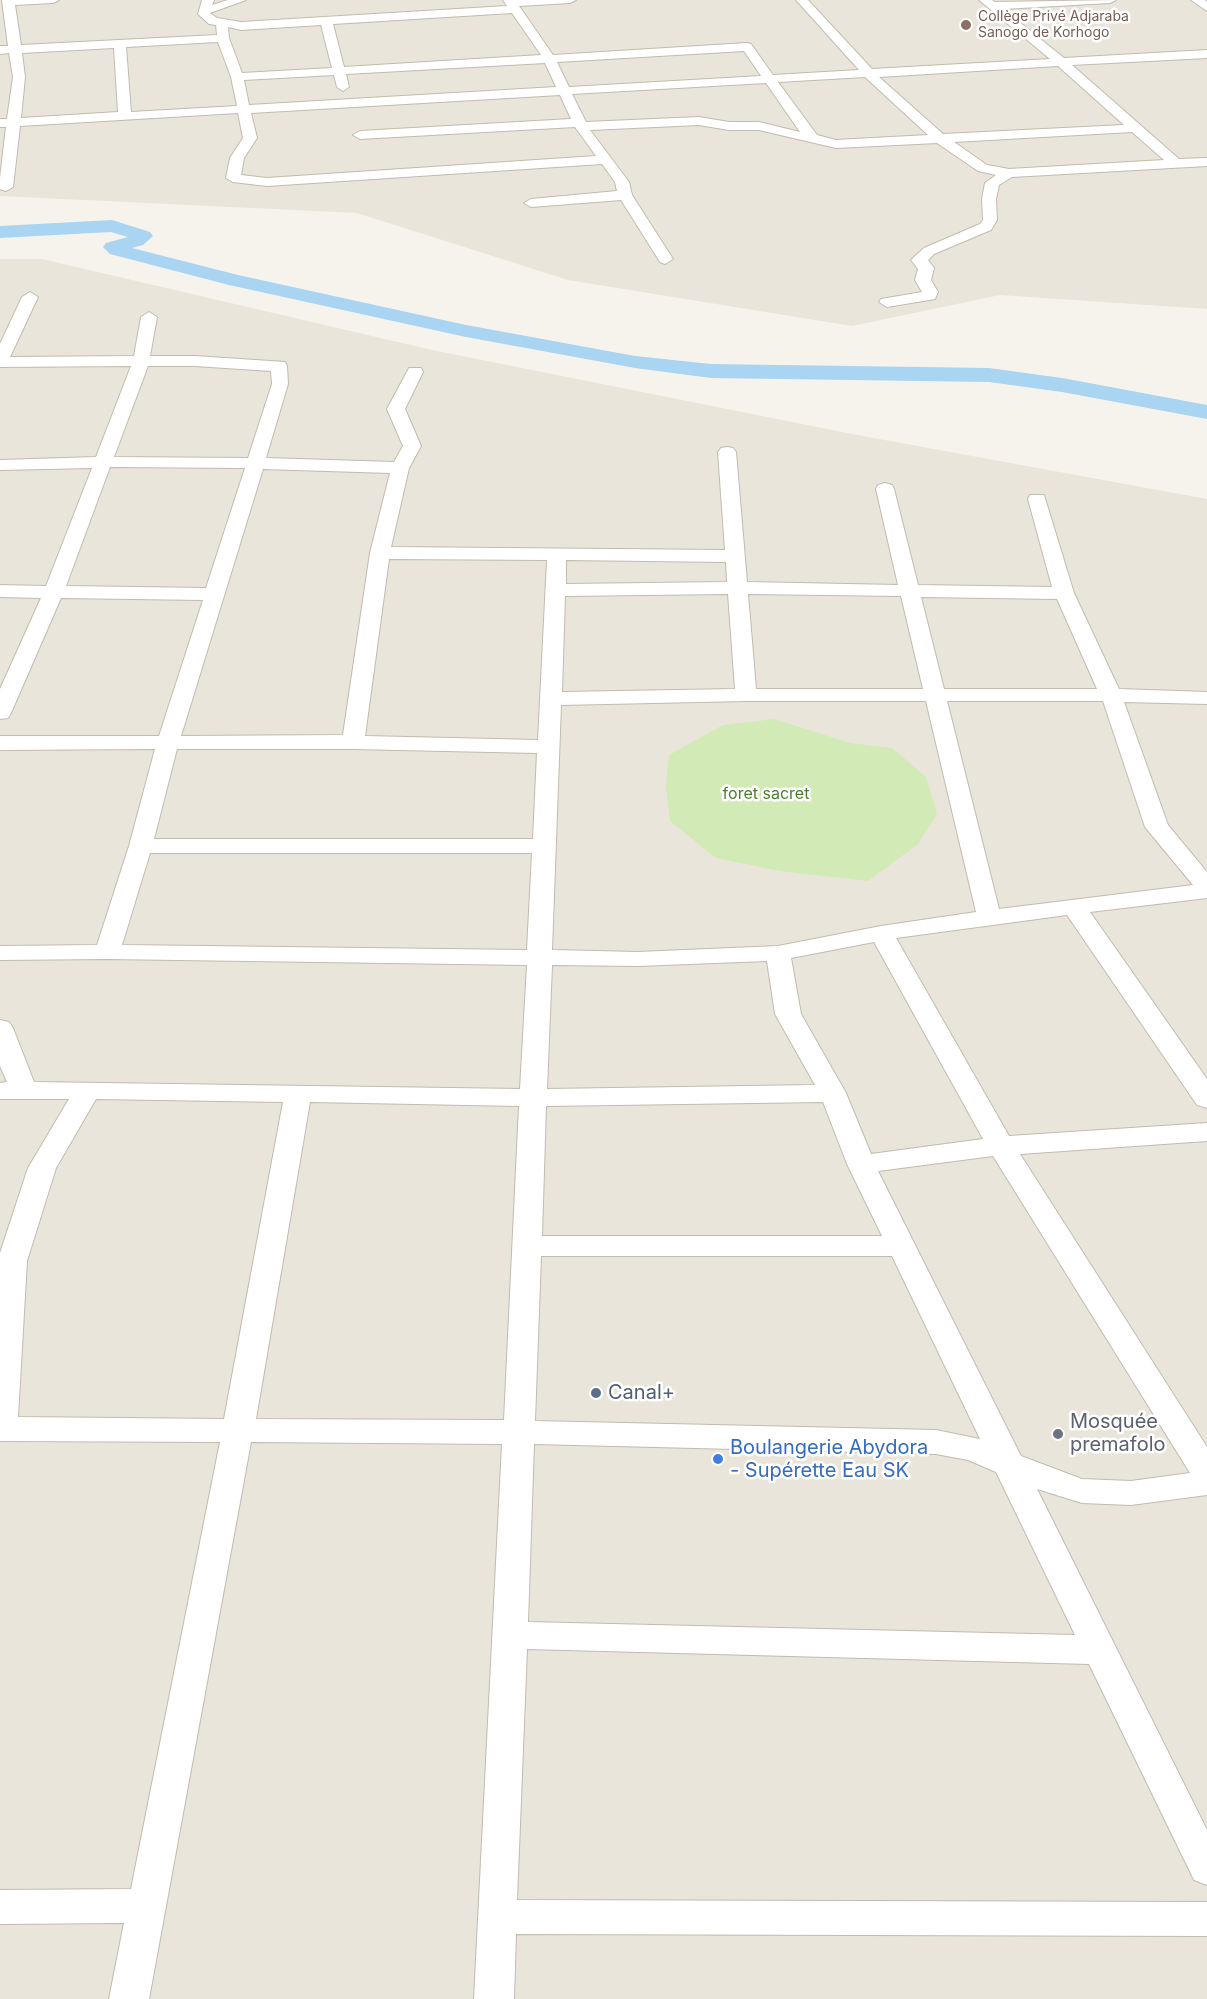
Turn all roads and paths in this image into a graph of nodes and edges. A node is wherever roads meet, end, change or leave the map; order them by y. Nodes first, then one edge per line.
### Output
1 (53, 0) edge
2 (240, 0) edge
3 (570, 0) edge
4 (802, 0) edge
5 (1110, 0) edge
6 (1197, 0) edge
7 (8, 1) edge
8 (989, 3) edge
9 (512, 4) edge
10 (206, 5) edge
11 (1207, 7) edge
12 (326, 21) junction
13 (222, 23) junction
14 (223, 38) junction
15 (120, 45) junction
16 (7, 50) edge
17 (1207, 54) edge
18 (550, 60) junction
19 (1061, 62) junction
20 (338, 72) junction
21 (868, 73) junction
22 (237, 77) junction
23 (771, 79) junction
24 (563, 91) junction
25 (244, 109) junction
26 (125, 116) junction
27 (6, 123) edge
28 (355, 124) junction
29 (580, 125) junction
30 (1135, 128) junction
31 (938, 138) junction
32 (813, 140) junction
33 (606, 160) junction
34 (1207, 162) edge
35 (1175, 163) junction
36 (1009, 173) junction
37 (6, 187) dead end
38 (625, 195) junction
39 (531, 203) dead end
40 (665, 259) dead end
41 (30, 297) dead end
42 (887, 302) dead end
43 (149, 317) dead end
44 (0, 362) edge
45 (141, 362) junction
46 (415, 372) dead end
47 (727, 452) dead end
48 (103, 462) junction
49 (255, 463) junction
50 (0, 465) edge
51 (400, 468) junction
52 (885, 489) dead end
53 (1037, 499) dead end
54 (380, 553) junction
55 (557, 555) junction
56 (735, 556) junction
57 (738, 588) junction
58 (555, 590) junction
59 (909, 590) junction
60 (0, 591) edge
61 (53, 593) junction
62 (214, 594) junction
63 (1065, 594) junction
64 (746, 695) junction
65 (935, 695) junction
66 (1111, 695) junction
67 (1207, 698) edge
68 (551, 699) junction
69 (0, 713) edge
70 (353, 742) junction
71 (0, 743) edge
72 (168, 743) junction
73 (549, 747) junction
74 (141, 846) junction
75 (545, 846) junction
76 (1207, 889) edge
77 (1073, 906) junction
78 (989, 916) junction
79 (881, 933) junction
80 (107, 952) junction
81 (0, 953) edge
82 (778, 953) junction
83 (539, 957) junction
84 (0, 1028) edge
85 (88, 1090) junction
86 (13, 1091) edge
87 (833, 1093) junction
88 (298, 1095) junction
89 (533, 1098) junction
90 (1207, 1100) edge
91 (1207, 1132) edge
92 (1001, 1146) junction
93 (861, 1164) junction
94 (527, 1246) junction
95 (903, 1246) junction
96 (1, 1429) edge
97 (238, 1429) junction
98 (519, 1432) junction
99 (1009, 1464) junction
100 (1207, 1473) edge
101 (1207, 1483) edge
102 (510, 1635) junction
103 (1100, 1650) junction
104 (1207, 1868) edge
105 (147, 1906) junction
106 (0, 1907) edge
107 (498, 1917) junction
108 (1207, 1919) edge
109 (129, 1999) edge
110 (494, 1999) edge

1 - 7 street
2 - 10 street
3 - 9 street
4 - 21 street
5 - 8 street
6 - 11 street
7 - 16 street
8 - 19 street
9 - 12 street
9 - 18 street
10 - 13 street
12 - 13 street
12 - 20 street
13 - 14 street
14 - 15 street
14 - 22 street
15 - 16 street
15 - 26 street
16 - 27 street
17 - 19 street
18 - 20 street
18 - 23 street
18 - 24 street
19 - 21 street
19 - 30 street
20 - 22 street
20 - 28 street
21 - 23 street
21 - 31 street
22 - 25 street
23 - 24 street
23 - 32 street
24 - 28 street
24 - 29 street
25 - 26 street
25 - 28 street
25 - 33 street
26 - 27 street
27 - 37 street
28 - 29 street
29 - 32 street
29 - 33 street
30 - 31 street
30 - 35 street
31 - 32 street
31 - 36 street
33 - 38 street
34 - 35 street
35 - 36 street
36 - 42 street
38 - 39 street
38 - 40 street
41 - 44 street
43 - 45 street
44 - 45 street
45 - 48 street
45 - 49 street
46 - 51 street
47 - 56 street
48 - 49 street
48 - 50 street
48 - 61 street
49 - 51 street
49 - 62 street
51 - 54 street
52 - 59 street
53 - 63 street
54 - 55 street
54 - 70 street
55 - 56 street
55 - 58 street
56 - 57 street
57 - 58 street
57 - 59 street
57 - 64 street
58 - 68 street
59 - 63 street
59 - 65 street
60 - 61 street
61 - 62 street
61 - 69 street
62 - 72 street
63 - 66 street
64 - 65 street
64 - 68 street
65 - 66 street
65 - 78 street
66 - 67 street
66 - 76 street
68 - 73 street
70 - 72 street
70 - 73 street
71 - 72 street
72 - 74 street
73 - 75 street
74 - 75 street
74 - 80 street
75 - 83 street
76 - 77 street
77 - 78 street
77 - 90 street
78 - 79 street
79 - 82 street
79 - 92 street
80 - 81 street
80 - 83 street
82 - 83 street
82 - 87 street
83 - 89 street
84 - 86 street
85 - 86 street
85 - 88 street
85 - 96 street
87 - 89 street
87 - 93 street
88 - 89 street
88 - 97 street
89 - 94 street
91 - 92 street
92 - 93 street
92 - 100 street
93 - 95 street
94 - 95 street
94 - 98 street
95 - 99 street
96 - 97 street
97 - 98 street
97 - 105 street
98 - 99 street
98 - 102 street
99 - 101 street
99 - 103 street
102 - 103 street
102 - 107 street
103 - 104 street
105 - 106 street
105 - 109 street
107 - 108 street
107 - 110 street

